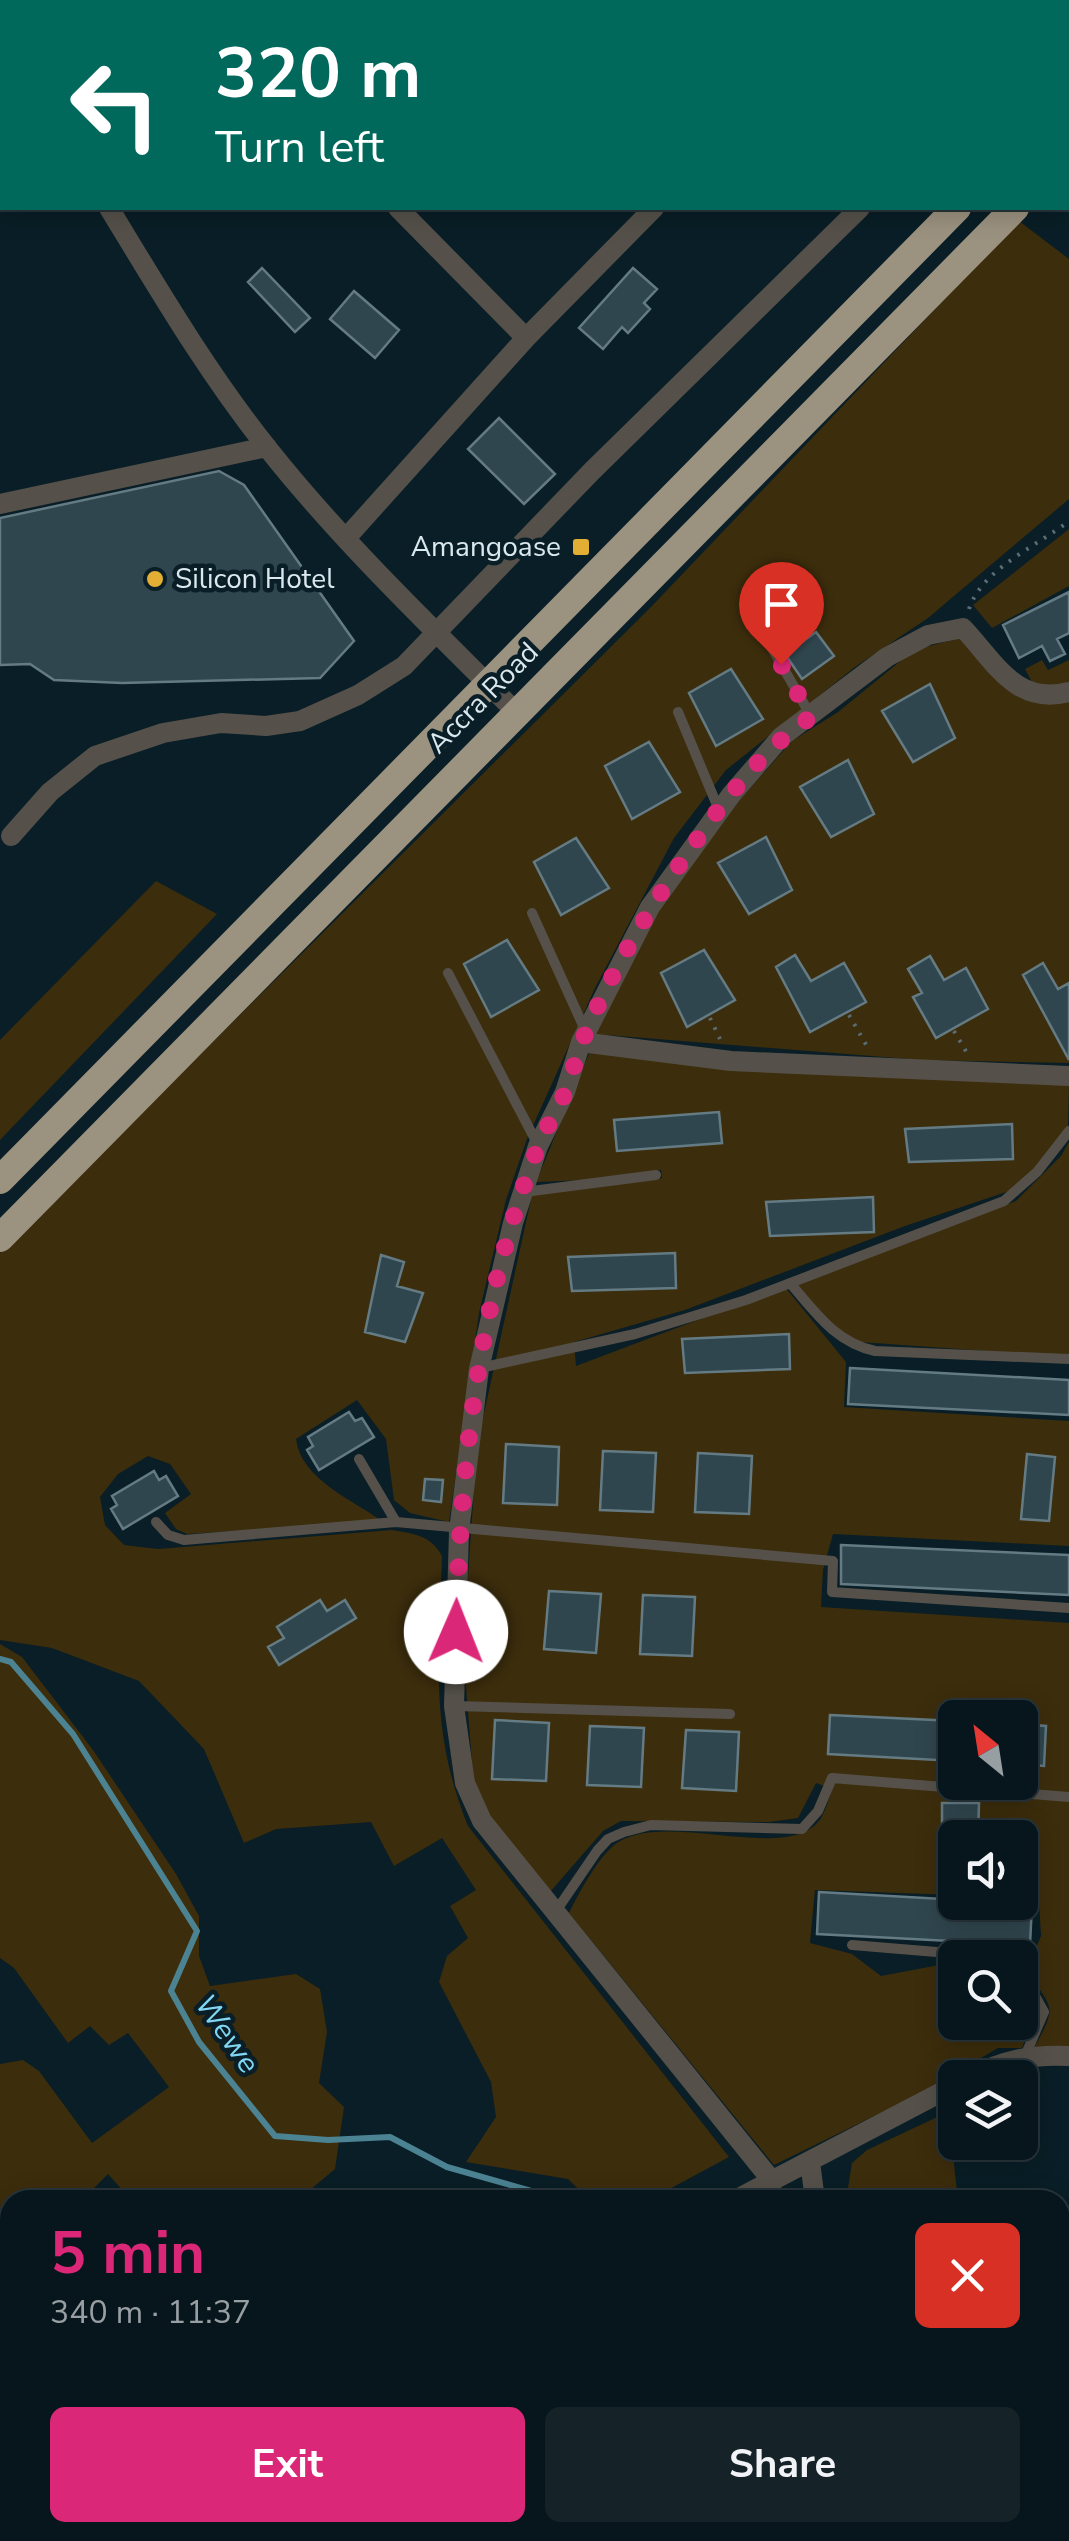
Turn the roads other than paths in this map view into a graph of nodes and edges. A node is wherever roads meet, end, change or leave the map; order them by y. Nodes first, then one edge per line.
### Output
1 (110, 210) edge
2 (400, 210) edge
3 (652, 210) edge
4 (858, 210) edge
5 (955, 210) edge
6 (1013, 210) edge
7 (526, 338) junction
8 (266, 447) junction
9 (0, 504) edge
10 (347, 537) junction
11 (436, 630) junction
12 (766, 638) dead end
13 (488, 684) junction
14 (1069, 692) edge
15 (515, 711) junction
16 (678, 712) dead end
17 (811, 717) junction
18 (719, 811) junction
19 (11, 836) dead end
20 (532, 913) dead end
21 (448, 973) dead end
22 (584, 1038) junction
23 (1069, 1076) edge
24 (1069, 1131) edge
25 (538, 1146) junction
26 (656, 1174) dead end
27 (0, 1180) edge
28 (524, 1192) junction
29 (0, 1238) edge
30 (790, 1283) junction
31 (1069, 1359) edge
32 (479, 1369) junction
33 (359, 1460) dead end
34 (156, 1522) dead end
35 (396, 1522) junction
36 (459, 1531) junction
37 (1069, 1608) edge
38 (454, 1706) junction
39 (730, 1714) dead end
40 (1069, 1796) edge
41 (554, 1914) junction
42 (852, 1944) dead end
43 (938, 1952) edge
44 (1038, 2001) edge
45 (1038, 2025) edge
46 (1031, 2040) edge
47 (1024, 2056) junction
48 (1069, 2056) edge
49 (1009, 2060) edge
50 (938, 2094) edge
51 (810, 2162) junction
52 (773, 2182) junction
53 (756, 2190) edge
54 (814, 2190) edge

1 - 8 street
2 - 7 street
3 - 7 street
4 - 11 street
5 - 13 highway, Accra Road
6 - 15 highway, Accra Road
7 - 10 street
8 - 9 street
8 - 10 street
10 - 11 street
11 - 13 street
11 - 19 street
12 - 17 lane
13 - 15 street
13 - 27 highway, Accra Road
14 - 17 street
15 - 29 highway, Accra Road
16 - 18 lane
17 - 18 street
18 - 22 street
20 - 22 lane
21 - 25 lane
22 - 23 street
22 - 25 street
24 - 30 lane
25 - 28 street
26 - 28 lane
28 - 32 street
30 - 31 lane
30 - 32 lane
32 - 36 street
33 - 35 lane
34 - 35 lane
35 - 36 lane
36 - 37 lane
36 - 38 street
38 - 39 lane
38 - 41 street
40 - 41 lane
41 - 52 street
42 - 43 lane
44 - 45 lane
46 - 47 lane
47 - 48 street
47 - 49 street
50 - 51 street
51 - 52 street
51 - 54 street
52 - 53 street

